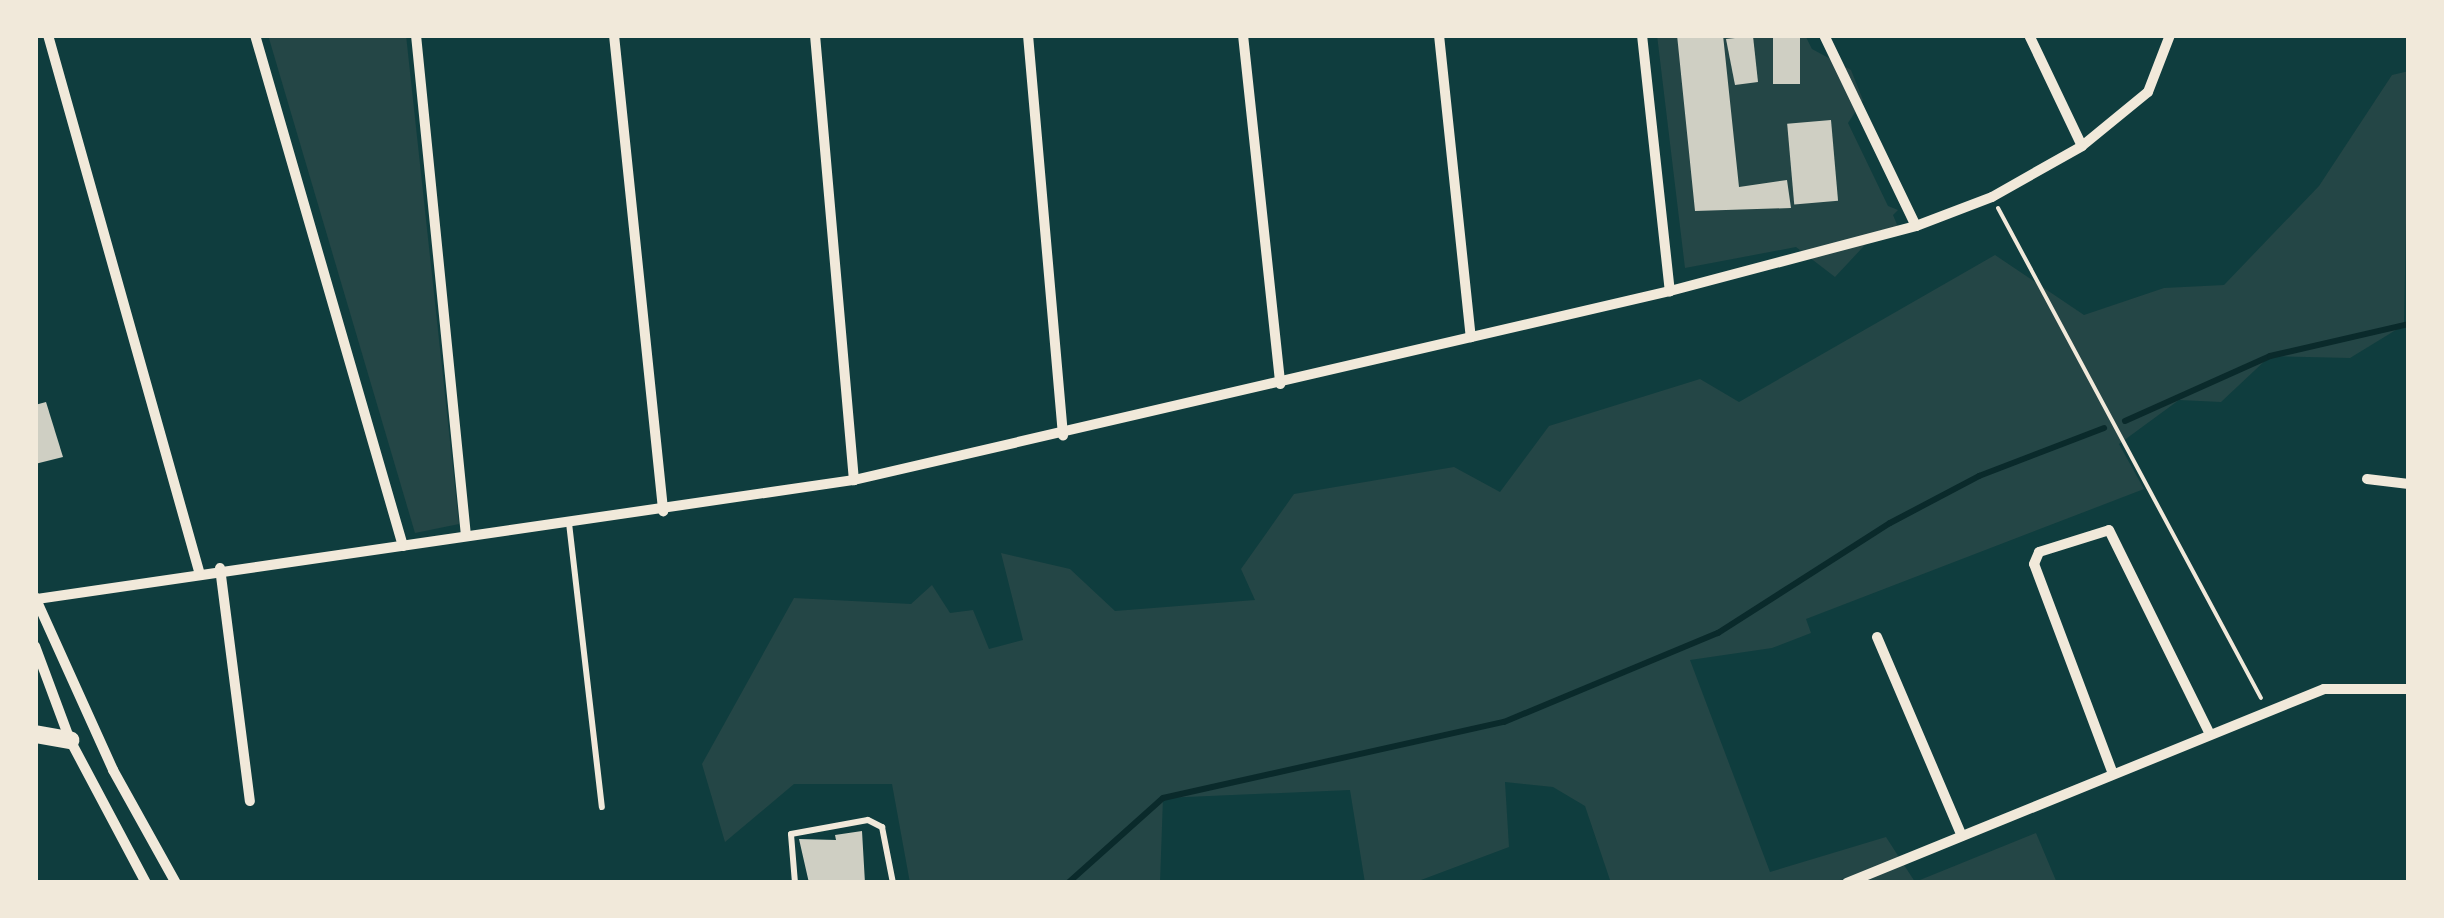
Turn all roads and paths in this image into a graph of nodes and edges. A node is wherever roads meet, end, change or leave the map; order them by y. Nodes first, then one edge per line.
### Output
1 (48, 35) edge
2 (255, 35) edge
3 (416, 35) edge
4 (614, 35) edge
5 (815, 35) edge
6 (1028, 35) edge
7 (1243, 35) edge
8 (1439, 35) edge
9 (1642, 35) edge
10 (1824, 35) edge
11 (2028, 35) edge
12 (2170, 35) edge
13 (2082, 146) junction
14 (1992, 197) junction
15 (1916, 226) junction
16 (1670, 291) junction
17 (1471, 337) junction
18 (1280, 384) junction
19 (1063, 435) junction
20 (2367, 479) dead end
21 (854, 480) junction
22 (2409, 484) edge
23 (663, 511) junction
24 (569, 523) junction
25 (466, 536) junction
26 (402, 546) junction
27 (220, 568) junction
28 (199, 572) junction
29 (36, 599) edge
30 (1877, 637) dead end
31 (35, 646) edge
32 (2409, 689) edge
33 (2268, 710) junction
34 (35, 734) edge
35 (2210, 734) junction
36 (70, 740) junction
37 (2114, 774) junction
38 (250, 801) dead end
39 (602, 807) dead end
40 (1962, 836) junction
41 (146, 883) edge
42 (176, 883) edge
43 (795, 883) edge
44 (893, 883) edge
45 (1847, 883) edge

1 - 28 street
2 - 26 street
3 - 25 street
4 - 23 street
5 - 21 street
6 - 19 street
7 - 18 street
8 - 17 street
9 - 16 street
10 - 15 street
11 - 13 street
12 - 13 street
13 - 14 street
14 - 15 street
14 - 33 path
15 - 16 street
16 - 17 street
17 - 18 street
18 - 19 street
19 - 21 street
20 - 22 street
21 - 23 street
23 - 24 street
24 - 25 street
24 - 39 lane
25 - 26 street
26 - 27 street
27 - 28 street
27 - 38 street
28 - 29 street
29 - 42 street
30 - 40 street
31 - 36 street
32 - 33 street
33 - 35 street
34 - 36 main road
35 - 37 street
35 - 37 street
36 - 41 street
37 - 40 street
40 - 45 street
43 - 44 lane

